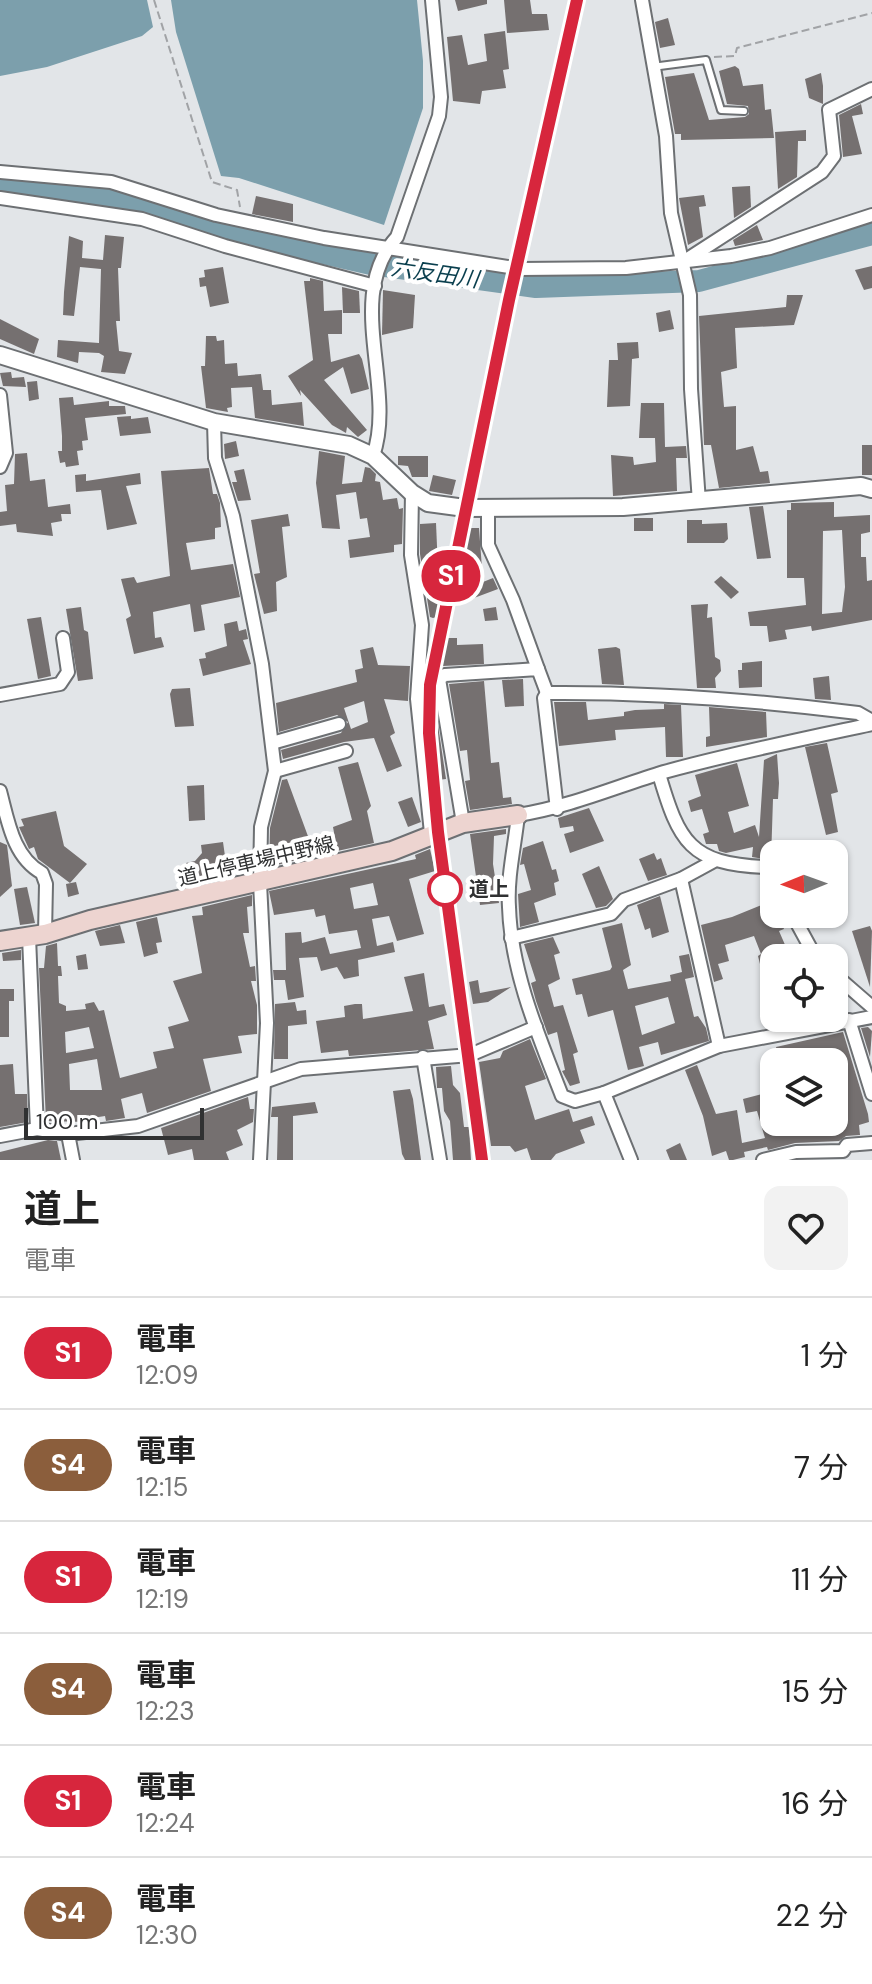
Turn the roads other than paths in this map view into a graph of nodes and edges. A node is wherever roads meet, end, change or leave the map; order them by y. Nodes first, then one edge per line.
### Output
1 (432, 0) edge
2 (642, 0) edge
3 (652, 67) junction
4 (872, 89) edge
5 (744, 111) dead end
6 (0, 172) edge
7 (0, 198) edge
8 (872, 215) edge
9 (386, 250) junction
10 (683, 262) junction
11 (376, 283) junction
12 (0, 355) edge
13 (0, 395) edge
14 (214, 422) junction
15 (373, 456) junction
16 (0, 467) edge
17 (872, 489) edge
18 (412, 493) junction
19 (699, 502) junction
20 (488, 508) junction
21 (63, 638) dead end
22 (538, 669) junction
23 (547, 693) junction
24 (0, 695) edge
25 (872, 723) edge
26 (339, 724) dead end
27 (272, 743) junction
28 (346, 751) dead end
29 (275, 771) junction
30 (659, 774) junction
31 (0, 791) edge
32 (557, 809) junction
33 (518, 815) junction
34 (463, 823) junction
35 (431, 833) junction
36 (714, 861) junction
37 (760, 866) edge
38 (681, 879) junction
39 (260, 883) junction
40 (37, 936) junction
41 (511, 938) junction
42 (0, 941) edge
43 (848, 986) edge
44 (872, 1007) edge
45 (872, 1017) edge
46 (849, 1020) junction
47 (536, 1027) junction
48 (719, 1046) junction
49 (423, 1057) junction
50 (265, 1079) junction
51 (604, 1093) junction
52 (872, 1094) edge
53 (37, 1129) junction
54 (68, 1134) junction
55 (0, 1136) edge
56 (872, 1143) edge
57 (809, 1157) edge
58 (73, 1160) edge
59 (260, 1160) edge
60 (440, 1160) edge
61 (631, 1160) edge
62 (763, 1160) edge

1 - 9 street
2 - 3 street
3 - 5 lane
3 - 10 street
4 - 10 street
6 - 9 street
7 - 11 street
8 - 10 street
9 - 10 street
9 - 11 street
10 - 19 street
11 - 15 street
12 - 14 street
13 - 16 street
14 - 15 street
14 - 27 street
15 - 18 street
17 - 19 street
18 - 20 street
18 - 35 street
19 - 20 street
20 - 22 street
21 - 24 street
22 - 23 street
22 - 34 street
23 - 25 street
23 - 32 street
25 - 30 street
26 - 27 street
27 - 29 street
28 - 29 street
29 - 39 street
30 - 32 street
30 - 36 street
31 - 40 street
32 - 33 street
33 - 34 main road, 道上停車場中野線
33 - 41 street
34 - 35 main road, 道上停車場中野線
35 - 39 main road, 道上停車場中野線
36 - 37 street
36 - 38 street
38 - 41 street
38 - 48 street
39 - 40 main road, 道上停車場中野線
39 - 50 street
40 - 42 main road, 道上停車場中野線
40 - 53 street
41 - 47 street
43 - 44 street
45 - 46 street
46 - 48 street
46 - 52 street
47 - 49 street
47 - 51 street
48 - 51 street
49 - 50 street
49 - 60 street
50 - 54 street
50 - 59 street
51 - 61 street
53 - 54 street
53 - 55 street
54 - 58 street
56 - 57 street
57 - 62 street

